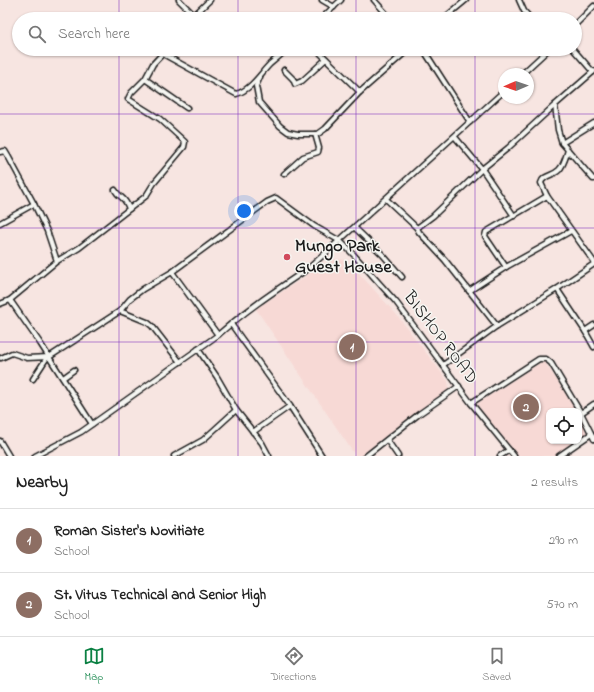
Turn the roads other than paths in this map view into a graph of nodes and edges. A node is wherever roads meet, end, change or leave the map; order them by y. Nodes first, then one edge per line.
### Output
1 (179, 0) edge
2 (210, 0) edge
3 (322, 0) edge
4 (341, 0) edge
5 (374, 0) edge
6 (466, 0) edge
7 (519, 0) edge
8 (594, 6) edge
9 (334, 7) junction
10 (191, 12) edge
11 (197, 12) edge
12 (329, 12) edge
13 (385, 12) edge
14 (451, 12) edge
15 (525, 12) edge
16 (582, 18) edge
17 (161, 56) edge
18 (167, 56) edge
19 (280, 56) edge
20 (323, 56) edge
21 (401, 56) edge
22 (428, 56) edge
23 (541, 56) edge
24 (579, 56) edge
25 (326, 59) junction
26 (528, 68) edge
27 (284, 70) dead end
28 (594, 71) edge
29 (260, 77) junction
30 (144, 79) junction
31 (360, 92) junction
32 (498, 96) edge
33 (554, 105) junction
34 (187, 108) dead end
35 (470, 122) junction
36 (594, 123) edge
37 (315, 134) junction
38 (455, 136) junction
39 (562, 142) junction
40 (568, 150) junction
41 (0, 152) edge
42 (482, 168) junction
43 (284, 174) dead end
44 (594, 179) edge
45 (115, 190) dead end
46 (547, 196) junction
47 (386, 199) junction
48 (34, 204) junction
49 (129, 209) junction
50 (514, 216) junction
51 (0, 222) edge
52 (355, 228) junction
53 (417, 228) junction
54 (571, 231) junction
55 (340, 241) junction
56 (57, 261) junction
57 (594, 263) edge
58 (506, 267) junction
59 (172, 272) junction
60 (402, 278) dead end
61 (557, 289) junction
62 (469, 291) junction
63 (10, 300) junction
64 (0, 304) edge
65 (120, 311) junction
66 (231, 324) junction
67 (594, 325) edge
68 (497, 326) junction
69 (585, 331) junction
70 (218, 335) junction
71 (594, 348) edge
72 (198, 349) junction
73 (49, 357) junction
74 (1, 358) dead end
75 (180, 362) junction
76 (443, 365) junction
77 (74, 370) dead end
78 (63, 378) junction
79 (33, 379) dead end
80 (459, 386) junction
81 (471, 403) junction
82 (594, 404) edge
83 (290, 406) junction
84 (579, 408) edge
85 (236, 410) junction
86 (582, 411) edge
87 (582, 414) edge
88 (92, 424) junction
89 (253, 432) junction
90 (591, 434) junction
91 (594, 439) edge
92 (386, 440) junction
93 (0, 441) edge
94 (509, 450) junction
95 (9, 456) edge
96 (35, 456) edge
97 (174, 456) edge
98 (269, 456) edge
99 (322, 456) edge
100 (366, 456) edge
101 (398, 456) edge
102 (500, 456) edge
103 (514, 456) edge
104 (559, 456) edge

1 - 10 street
2 - 11 street
3 - 9 street
4 - 9 street
5 - 13 street
6 - 14 street
7 - 15 street
8 - 16 street
9 - 12 street
17 - 30 street
18 - 29 street
19 - 29 street
20 - 25 street
21 - 31 street
22 - 35 street
23 - 26 street
24 - 28 street
25 - 27 street
25 - 31 street
28 - 33 street
29 - 37 street
30 - 34 street
30 - 49 street
31 - 37 street
32 - 35 street
33 - 39 street
33 - 42 street
35 - 38 street
36 - 39 street
37 - 43 street
38 - 42 street
38 - 47 street
39 - 40 street
40 - 44 street
40 - 46 street
41 - 48 street
42 - 50 street
42 - 53 street
45 - 49 street
46 - 50 street
46 - 54 street
47 - 52 street
47 - 53 street
48 - 51 street
48 - 56 street
49 - 56 street
50 - 58 street
52 - 55 street
52 - 60 street
53 - 62 street
54 - 57 street
54 - 58 street
55 - 59 street, BISHOP ROAD
55 - 66 street
55 - 76 street, BISHOP ROAD
56 - 63 street
57 - 61 street
58 - 62 street
59 - 65 street
59 - 70 street
61 - 68 street
61 - 69 street
62 - 68 street
63 - 64 street
63 - 73 street
65 - 73 street
65 - 75 street
66 - 70 street
66 - 83 street
67 - 69 street
68 - 76 street
69 - 71 street
70 - 72 street
72 - 75 street
72 - 85 street
73 - 74 street
73 - 78 street
73 - 79 street
75 - 88 street
76 - 80 street, BISHOP ROAD
77 - 78 street
78 - 88 street
80 - 81 street, BISHOP ROAD
80 - 92 street
81 - 84 street
81 - 94 street, BISHOP ROAD
82 - 86 street
83 - 89 street
83 - 99 street
85 - 89 street
85 - 97 street
87 - 90 street
88 - 96 street
89 - 98 street
90 - 91 street
90 - 104 street
92 - 100 street
92 - 101 street
93 - 95 street
94 - 102 street
94 - 103 street, BISHOP ROAD

